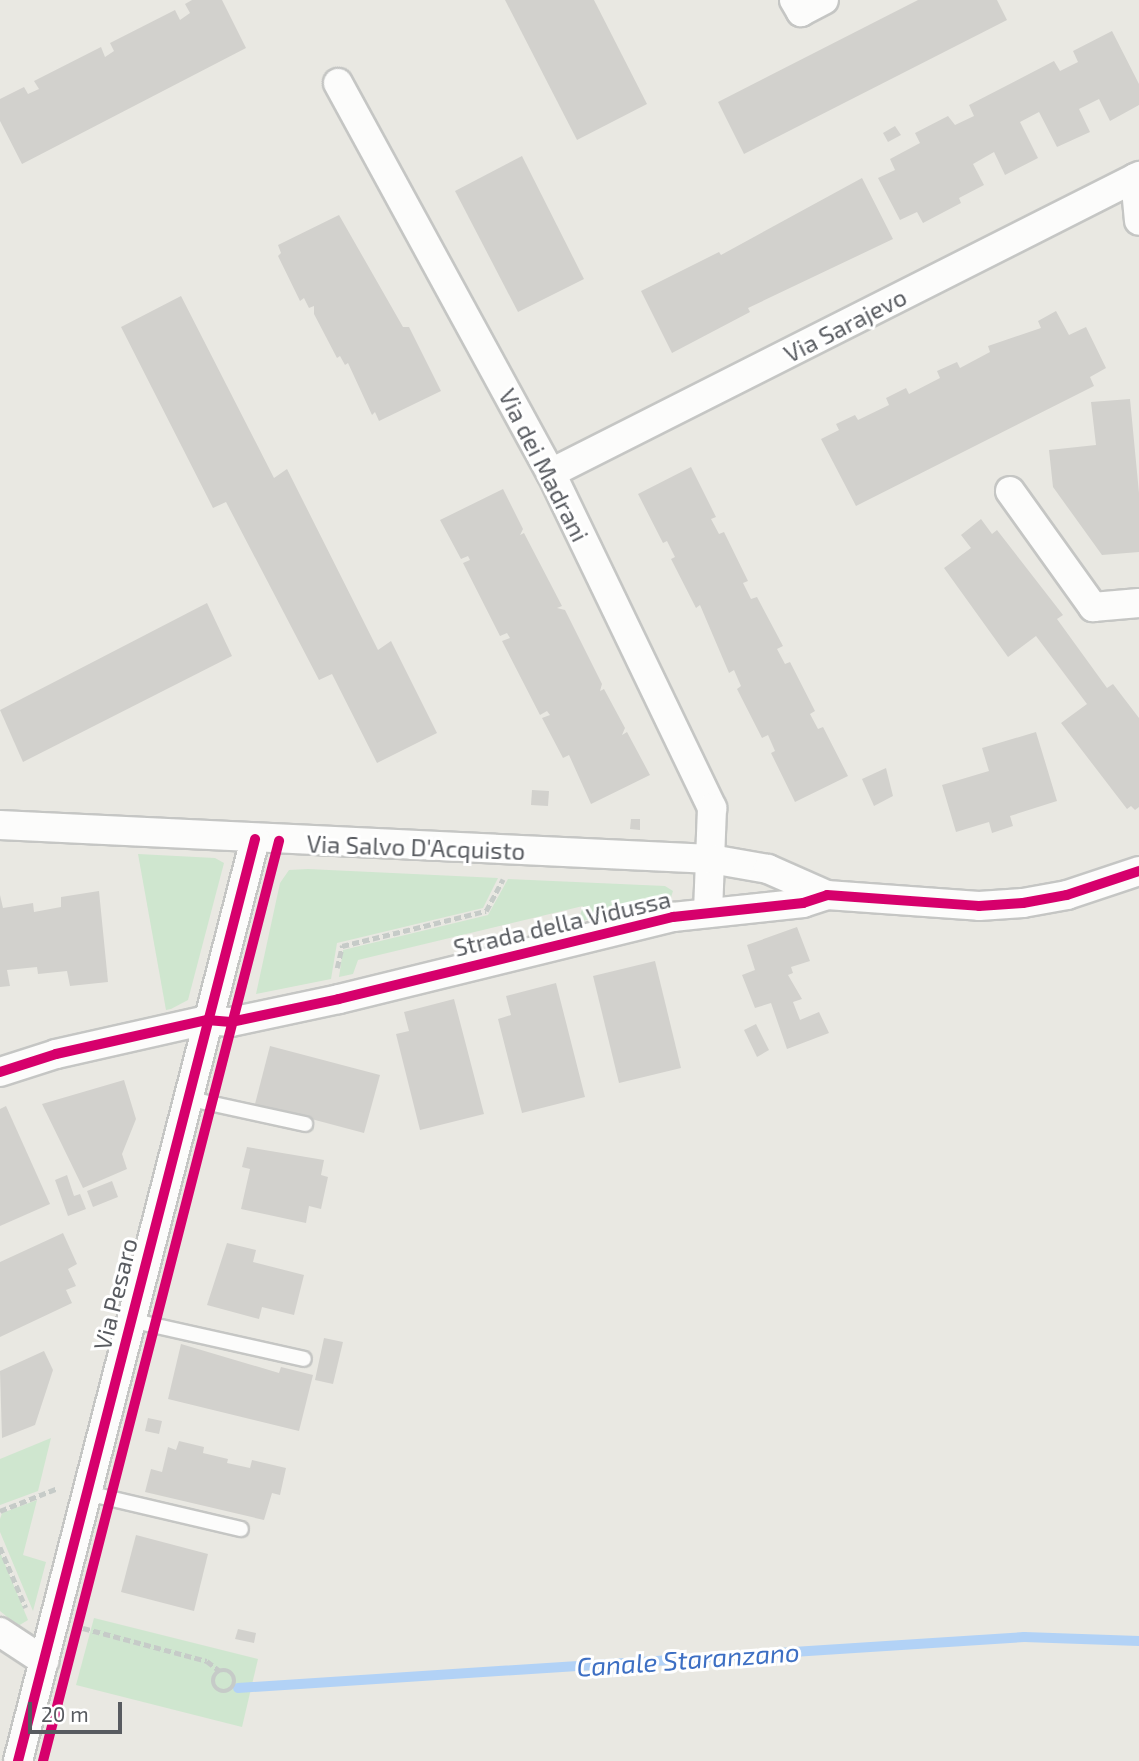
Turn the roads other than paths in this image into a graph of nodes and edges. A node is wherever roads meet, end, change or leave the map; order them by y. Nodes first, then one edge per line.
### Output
1 (794, 0) edge
2 (824, 0) edge
3 (338, 83) dead end
4 (1137, 177) edge
5 (1139, 221) edge
6 (551, 473) junction
7 (1010, 491) dead end
8 (1139, 603) edge
9 (0, 825) edge
10 (255, 839) junction
11 (711, 859) junction
12 (1139, 871) edge
13 (827, 895) junction
14 (708, 913) junction
15 (207, 1020) junction
16 (0, 1072) edge
17 (186, 1098) junction
18 (305, 1124) dead end
19 (130, 1320) junction
20 (304, 1359) dead end
21 (87, 1493) junction
22 (241, 1529) dead end
23 (0, 1632) edge
24 (44, 1661) junction
25 (18, 1761) edge

1 - 2 street
3 - 6 street, Via dei Madrani
4 - 5 street
4 - 6 street, Via Sarajevo
6 - 11 street, Via dei Madrani
7 - 8 street
9 - 10 street, Via Salvo D'Acquisto
10 - 11 street, Via Salvo D'Acquisto
10 - 15 street, Via Pesaro
11 - 13 street, Via Salvo D'Acquisto
11 - 14 street, Strada della Vidussa
12 - 13 street, Strada della Vidussa
13 - 14 street, Strada della Vidussa
14 - 15 street, Strada della Vidussa
15 - 16 street, Strada della Vidussa
15 - 17 street, Via Pesaro
17 - 18 lane
17 - 19 street, Via Pesaro
19 - 20 lane, Via Pesaro
19 - 21 street, Via Pesaro
21 - 22 lane
21 - 24 street, Via Pesaro
23 - 24 street
24 - 25 street, Via Pesaro

